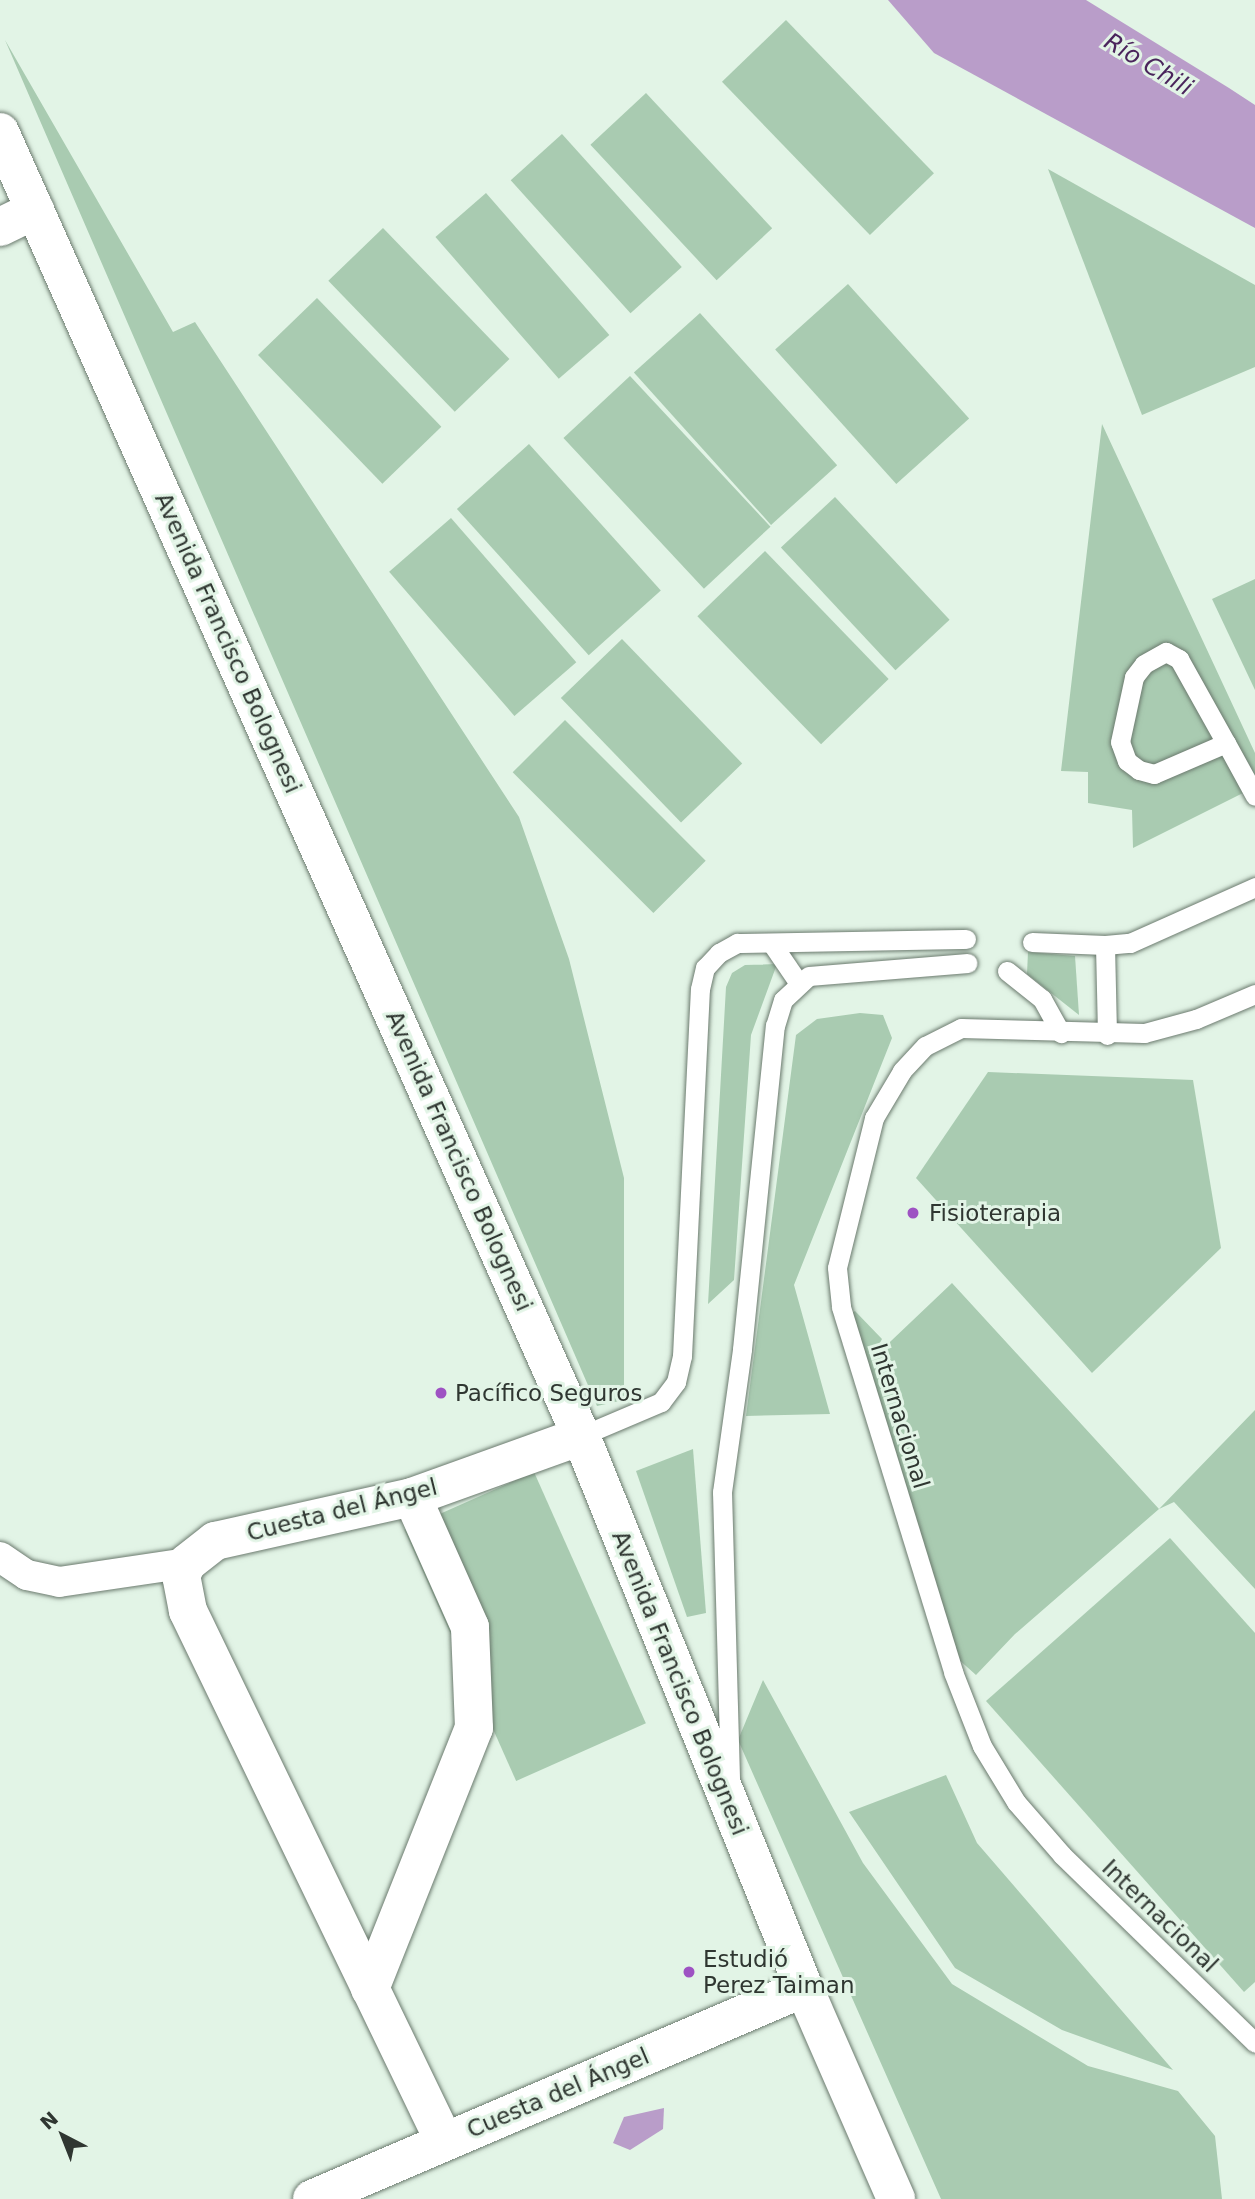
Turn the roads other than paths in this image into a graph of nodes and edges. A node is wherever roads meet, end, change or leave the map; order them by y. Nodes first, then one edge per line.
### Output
1 (0, 132) edge
2 (35, 210) junction
3 (0, 227) edge
4 (1226, 743) junction
5 (1255, 796) edge
6 (1255, 887) edge
7 (965, 939) dead end
8 (1032, 942) dead end
9 (772, 944) junction
10 (1105, 945) junction
11 (967, 963) dead end
12 (1007, 971) dead end
13 (798, 982) junction
14 (1255, 994) edge
15 (1061, 1033) junction
16 (1108, 1035) junction
17 (581, 1436) junction
18 (412, 1497) junction
19 (0, 1557) edge
20 (187, 1563) junction
21 (732, 1811) junction
22 (804, 1988) junction
23 (370, 1989) junction
24 (1255, 2043) edge
25 (444, 2141) junction
26 (312, 2199) edge
27 (896, 2199) edge

1 - 2 street, Avenida Francisco Bolognesi
2 - 3 street
2 - 17 street, Avenida Francisco Bolognesi
4 - 4 lane
4 - 5 lane
6 - 10 lane
7 - 9 lane
8 - 10 lane
9 - 13 lane
9 - 17 lane
10 - 16 lane
11 - 13 lane
12 - 15 lane
13 - 21 lane
14 - 16 lane, Internacional
15 - 16 lane, Internacional
15 - 24 lane, Internacional
17 - 18 street, Cuesta del Ángel
17 - 21 street, Avenida Francisco Bolognesi
18 - 20 street, Cuesta del Ángel
18 - 23 street
19 - 20 street
20 - 23 street
21 - 22 street, Avenida Francisco Bolognesi
22 - 25 street, Cuesta del Ángel
22 - 27 street, Avenida Francisco Bolognesi
23 - 25 street
25 - 26 street, Cuesta del Ángel

